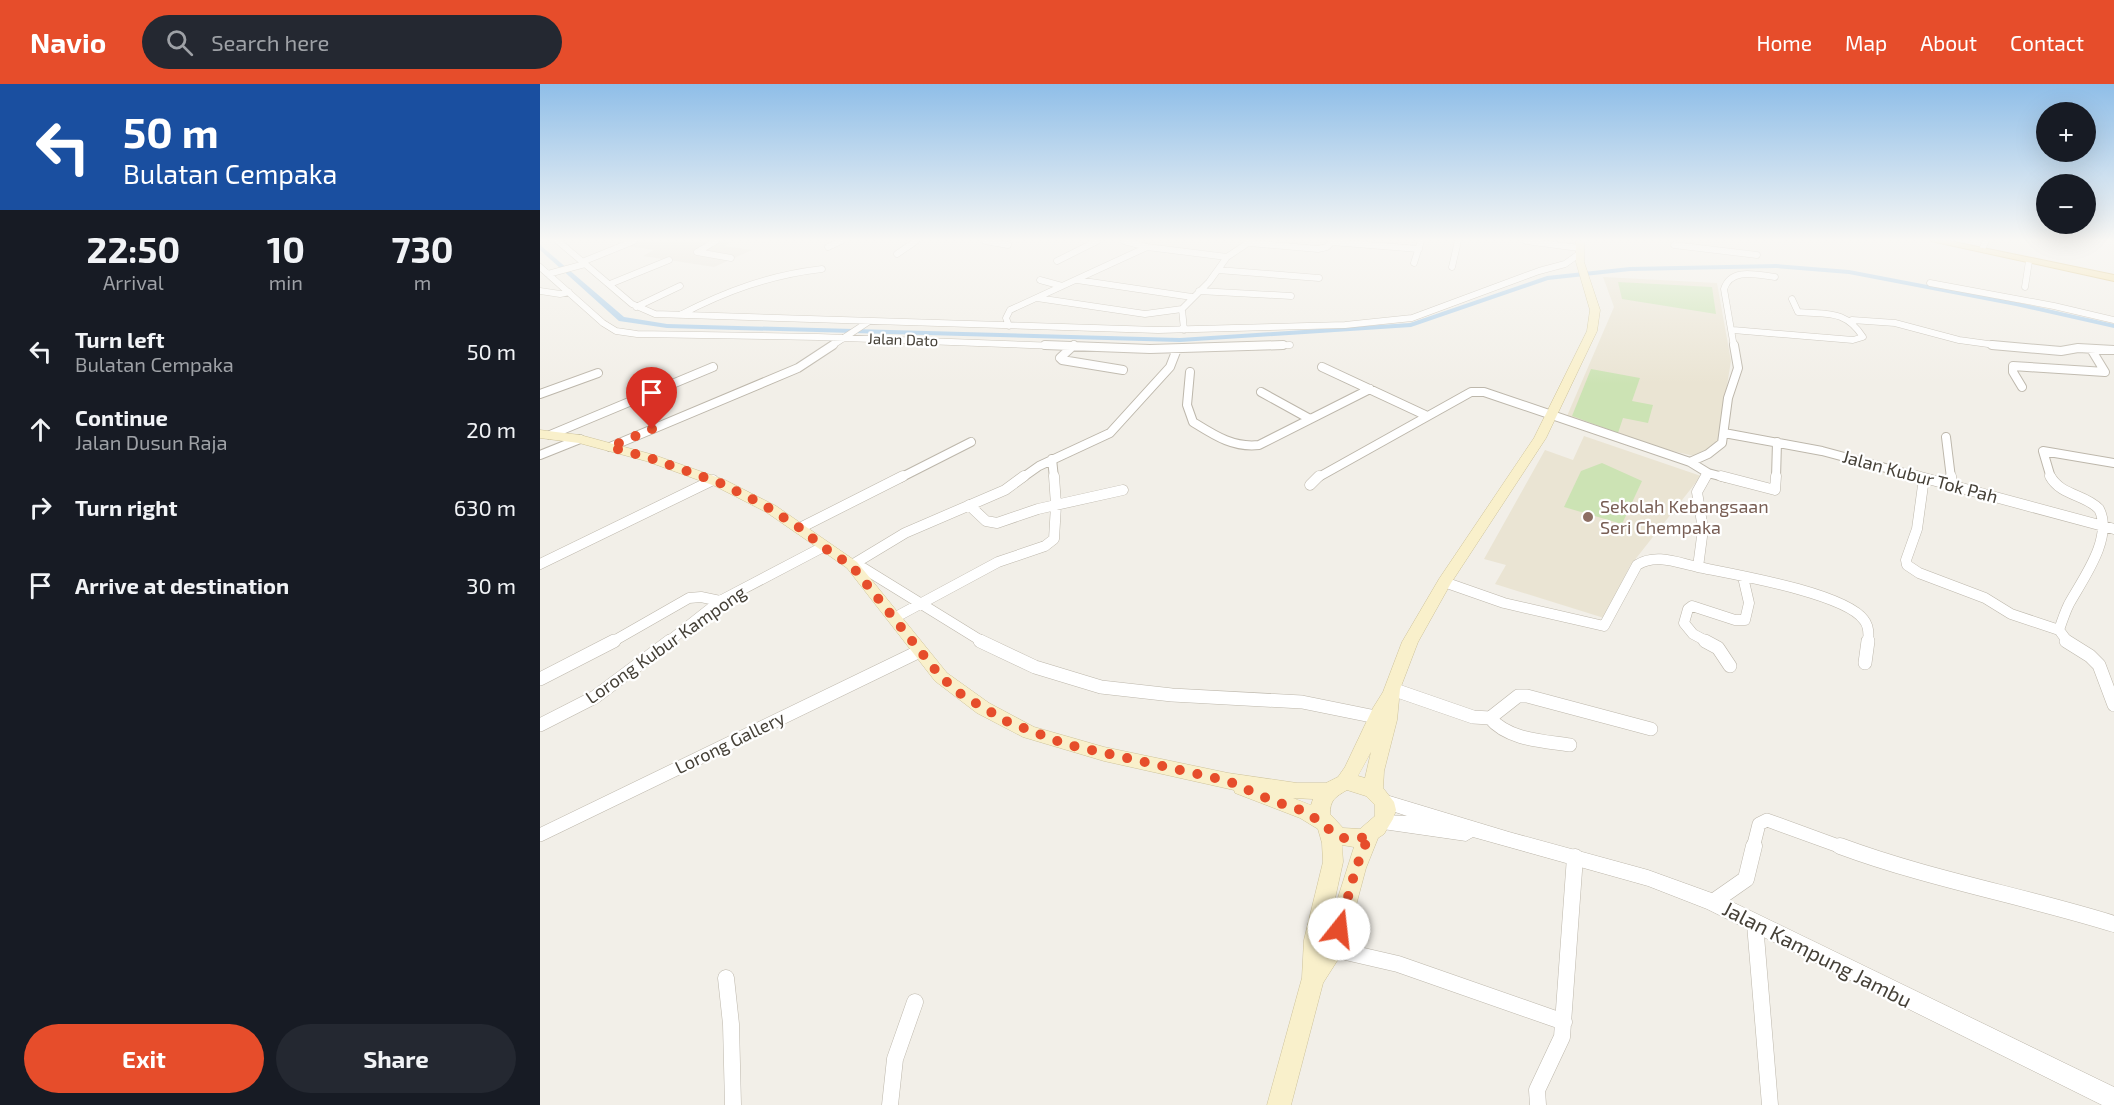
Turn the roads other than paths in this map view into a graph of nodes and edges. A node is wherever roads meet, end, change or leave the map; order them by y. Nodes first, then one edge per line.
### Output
1 (565, 289) edge
2 (615, 289) edge
3 (674, 289) edge
4 (738, 289) edge
5 (1056, 289) edge
6 (1135, 289) edge
7 (1200, 289) edge
8 (1493, 289) edge
9 (1588, 289) edge
10 (1724, 289) edge
11 (1961, 289) edge
12 (540, 291) edge
13 (1198, 291) junction
14 (569, 292) junction
15 (1291, 296) dead end
16 (1192, 297) junction
17 (1037, 298) junction
18 (1792, 299) dead end
19 (636, 307) junction
20 (1182, 309) junction
21 (680, 315) junction
22 (1852, 320) junction
23 (2114, 320) edge
24 (867, 323) junction
25 (1009, 326) junction
26 (1184, 330) junction
27 (1733, 330) junction
28 (843, 338) junction
29 (1074, 345) junction
30 (1290, 345) dead end
31 (1177, 348) junction
32 (2091, 349) junction
33 (2114, 350) edge
34 (713, 367) dead end
35 (1322, 367) dead end
36 (1123, 370) dead end
37 (1190, 372) dead end
38 (598, 373) dead end
39 (2022, 387) dead end
40 (1370, 389) junction
41 (1261, 392) dead end
42 (540, 394) edge
43 (1425, 416) junction
44 (1553, 416) junction
45 (1310, 419) junction
46 (1724, 433) junction
47 (545, 435) edge
48 (1946, 437) dead end
49 (580, 439) junction
50 (971, 442) dead end
51 (1777, 442) junction
52 (610, 447) junction
53 (540, 456) edge
54 (1052, 459) junction
55 (1690, 462) junction
56 (2114, 463) edge
57 (1708, 473) junction
58 (1924, 478) junction
59 (713, 480) junction
60 (1310, 485) dead end
61 (1952, 485) junction
62 (1123, 490) dead end
63 (969, 505) junction
64 (1056, 505) junction
65 (800, 528) junction
66 (2110, 528) edge
67 (823, 547) junction
68 (540, 564) edge
69 (854, 564) junction
70 (1698, 567) junction
71 (1743, 578) junction
72 (1444, 582) junction
73 (720, 601) junction
74 (920, 604) junction
75 (894, 618) junction
76 (2059, 630) junction
77 (920, 651) junction
78 (1865, 663) dead end
79 (1730, 666) dead end
80 (540, 678) edge
81 (1392, 689) junction
82 (2114, 705) edge
83 (1376, 717) junction
84 (1490, 718) junction
85 (540, 725) edge
86 (1651, 729) dead end
87 (1569, 745) dead end
88 (1228, 781) junction
89 (1336, 787) junction
90 (1379, 795) junction
91 (1325, 826) junction
92 (1375, 829) junction
93 (540, 835) edge
94 (1509, 840) junction
95 (1575, 857) junction
96 (1713, 902) junction
97 (1755, 924) junction
98 (2114, 924) edge
99 (1333, 949) junction
100 (726, 978) dead end
101 (1313, 978) junction
102 (915, 1002) dead end
103 (1564, 1022) junction
104 (2114, 1100) edge
105 (1284, 1104) edge
106 (734, 1105) edge
107 (890, 1105) edge
108 (1538, 1105) edge
109 (1770, 1105) edge

1 - 14 street, Jalan Dato
2 - 19 street
3 - 19 street
4 - 21 street
5 - 17 street
6 - 16 street
7 - 13 street
8 - 26 street
9 - 44 main road
10 - 27 street
11 - 23 street
12 - 14 street
13 - 15 street
13 - 16 street
14 - 28 street, Jalan Dato
16 - 20 street
17 - 20 street
17 - 25 street
18 - 22 street
19 - 21 street
20 - 26 street
21 - 24 street
22 - 27 street
22 - 32 street
24 - 25 street
24 - 28 street
25 - 26 street
27 - 46 street
28 - 29 street, Jalan Dato
28 - 52 street
29 - 31 street, Jalan Dato
29 - 36 street
30 - 31 street, Jalan Dato
31 - 54 street
32 - 33 street
32 - 39 street
34 - 47 street
35 - 40 street
37 - 45 street
38 - 42 street
40 - 43 street
40 - 45 street
41 - 45 street
43 - 44 street
43 - 60 street
44 - 55 street
44 - 72 main road
46 - 51 street, Jalan Kubur Tok Pah
46 - 55 street
47 - 49 main road
48 - 61 street
49 - 52 main road
49 - 53 street
50 - 65 street
51 - 57 street
51 - 58 street, Jalan Kubur Tok Pah
52 - 59 main road
54 - 63 street
54 - 64 street
55 - 57 street
56 - 66 street
57 - 70 street
58 - 61 street, Jalan Kubur Tok Pah
58 - 76 street
59 - 65 main road
59 - 68 street
61 - 66 street, Jalan Kubur Tok Pah
62 - 64 street
63 - 64 street
63 - 69 street
64 - 74 street
65 - 67 main road
66 - 76 street
67 - 69 main road
67 - 73 street, Lorong Kubur Kampong
69 - 74 street
69 - 75 main road
70 - 71 street
70 - 72 street
71 - 78 street
71 - 79 street
72 - 81 main road
73 - 80 street
73 - 85 street, Lorong Kubur Kampong
74 - 75 street
74 - 83 street
75 - 77 main road
76 - 82 street
77 - 88 main road
77 - 93 street, Lorong Gallery
81 - 83 main road
81 - 84 street
81 - 90 main road
83 - 89 main road
84 - 86 street
84 - 87 street
88 - 89 main road
88 - 91 main road
89 - 90 main road
89 - 91 main road
90 - 92 main road
90 - 94 street, Jalan Kampung Jambu
91 - 92 main road
91 - 101 main road
92 - 94 street, Jalan Kampung Jambu
92 - 99 main road
94 - 95 street, Jalan Kampung Jambu
95 - 96 street, Jalan Kampung Jambu
95 - 103 street
96 - 97 street, Jalan Kampung Jambu
96 - 98 street
97 - 104 street, Jalan Kampung Jambu
97 - 109 street
99 - 101 main road
99 - 103 street
100 - 106 street
101 - 105 main road
102 - 107 street
103 - 108 street

